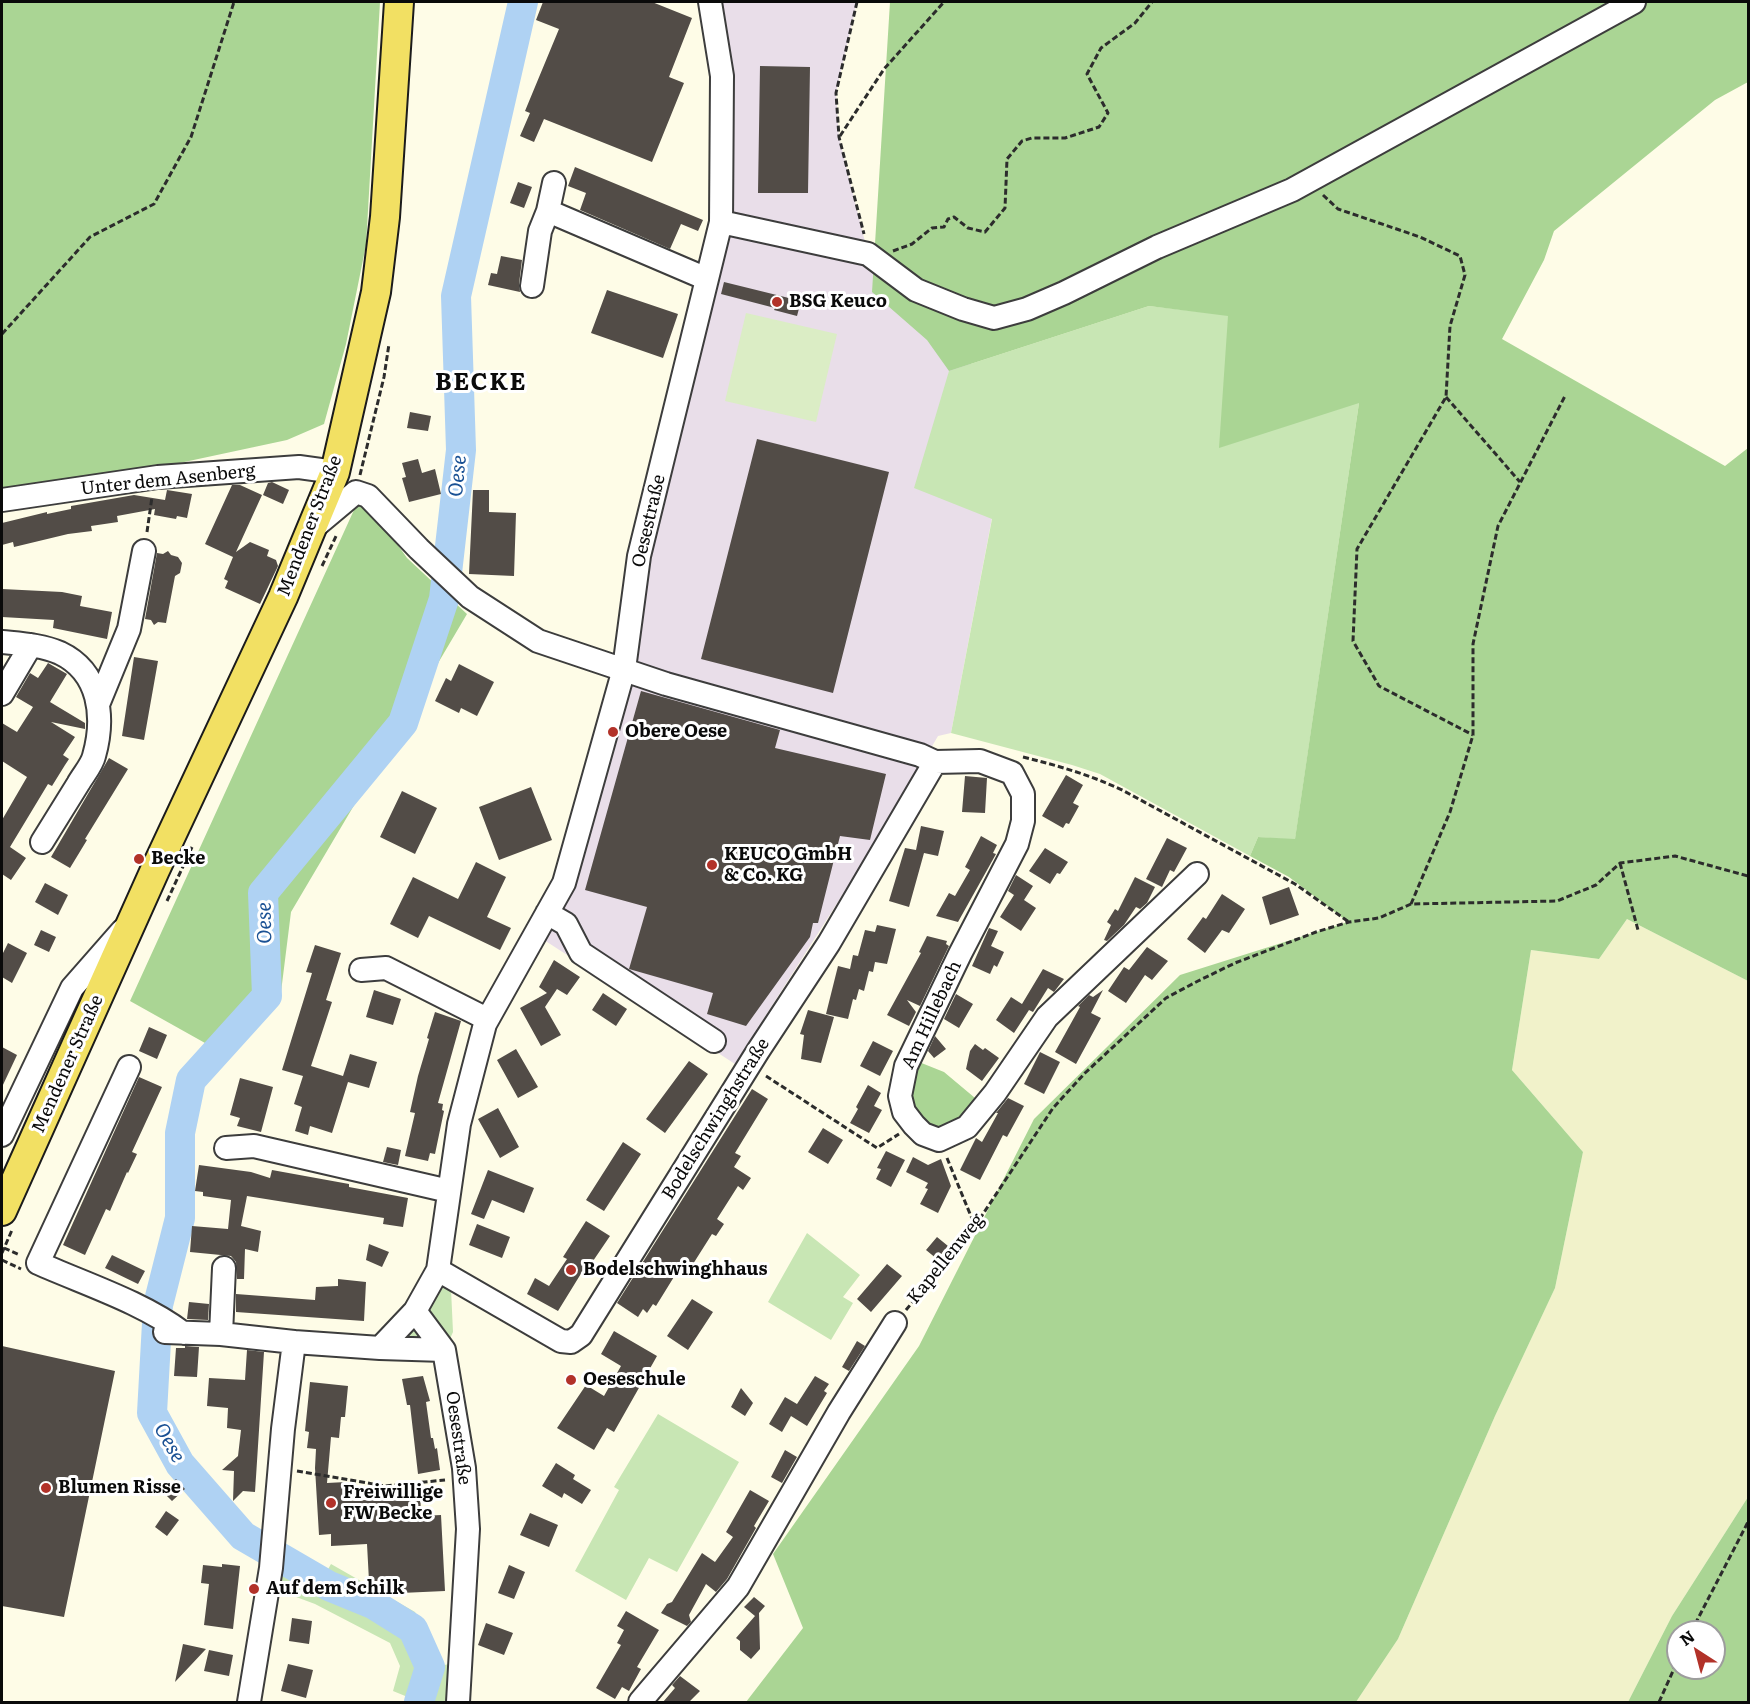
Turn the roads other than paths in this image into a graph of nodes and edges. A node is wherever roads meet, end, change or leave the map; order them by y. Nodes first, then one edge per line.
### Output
1 (399, 2) edge
2 (710, 2) edge
3 (1634, 2) edge
4 (554, 183) dead end
5 (548, 211) junction
6 (721, 222) junction
7 (707, 279) junction
8 (532, 286) dead end
9 (335, 472) junction
10 (2, 500) edge
11 (313, 528) junction
12 (144, 551) road end
13 (2, 642) edge
14 (31, 645) junction
15 (624, 669) junction
16 (2, 694) edge
17 (99, 702) junction
18 (935, 762) junction
19 (42, 842) dead end
20 (1197, 874) dead end
21 (547, 913) junction
22 (135, 916) junction
23 (361, 970) dead end
24 (487, 1019) junction
25 (714, 1041) dead end
26 (129, 1067) dead end
27 (2, 1135) edge
28 (226, 1148) dead end
29 (449, 1191) junction
30 (2, 1211) edge
31 (224, 1268) dead end
32 (438, 1270) junction
33 (415, 1311) junction
34 (895, 1323) road end
35 (221, 1334) junction
36 (294, 1342) junction
37 (380, 1348) junction
38 (444, 1350) junction
39 (249, 1702) edge
40 (458, 1702) edge
41 (639, 1702) edge

1 - 9 main road, Mendener Straße
2 - 6 street, Oesestraße
3 - 6 street
4 - 5 street
5 - 7 street
5 - 8 street
6 - 7 street, Oesestraße
7 - 15 street, Oesestraße
9 - 10 street, Unter dem Asenberg
9 - 11 main road, Mendener Straße
11 - 15 street
11 - 22 main road, Mendener Straße
12 - 17 street
13 - 14 street
14 - 16 street
14 - 17 street
15 - 18 street
15 - 21 street, Oesestraße
17 - 19 street
18 - 20 street, Am Hillebach
18 - 32 street, Bodelschwinghstraße
21 - 24 street, Oesestraße
21 - 25 street
22 - 27 street, Mendener Straße
22 - 30 main road, Mendener Straße
23 - 24 street
24 - 29 street, Oesestraße
26 - 35 street
28 - 29 street
29 - 32 street, Oesestraße
31 - 35 street
32 - 33 street, Oesestraße
33 - 37 street
33 - 38 street, Oesestraße
34 - 41 street, Kapellenweg
35 - 36 street
36 - 37 street
36 - 39 street
37 - 38 street
38 - 40 street, Oesestraße

